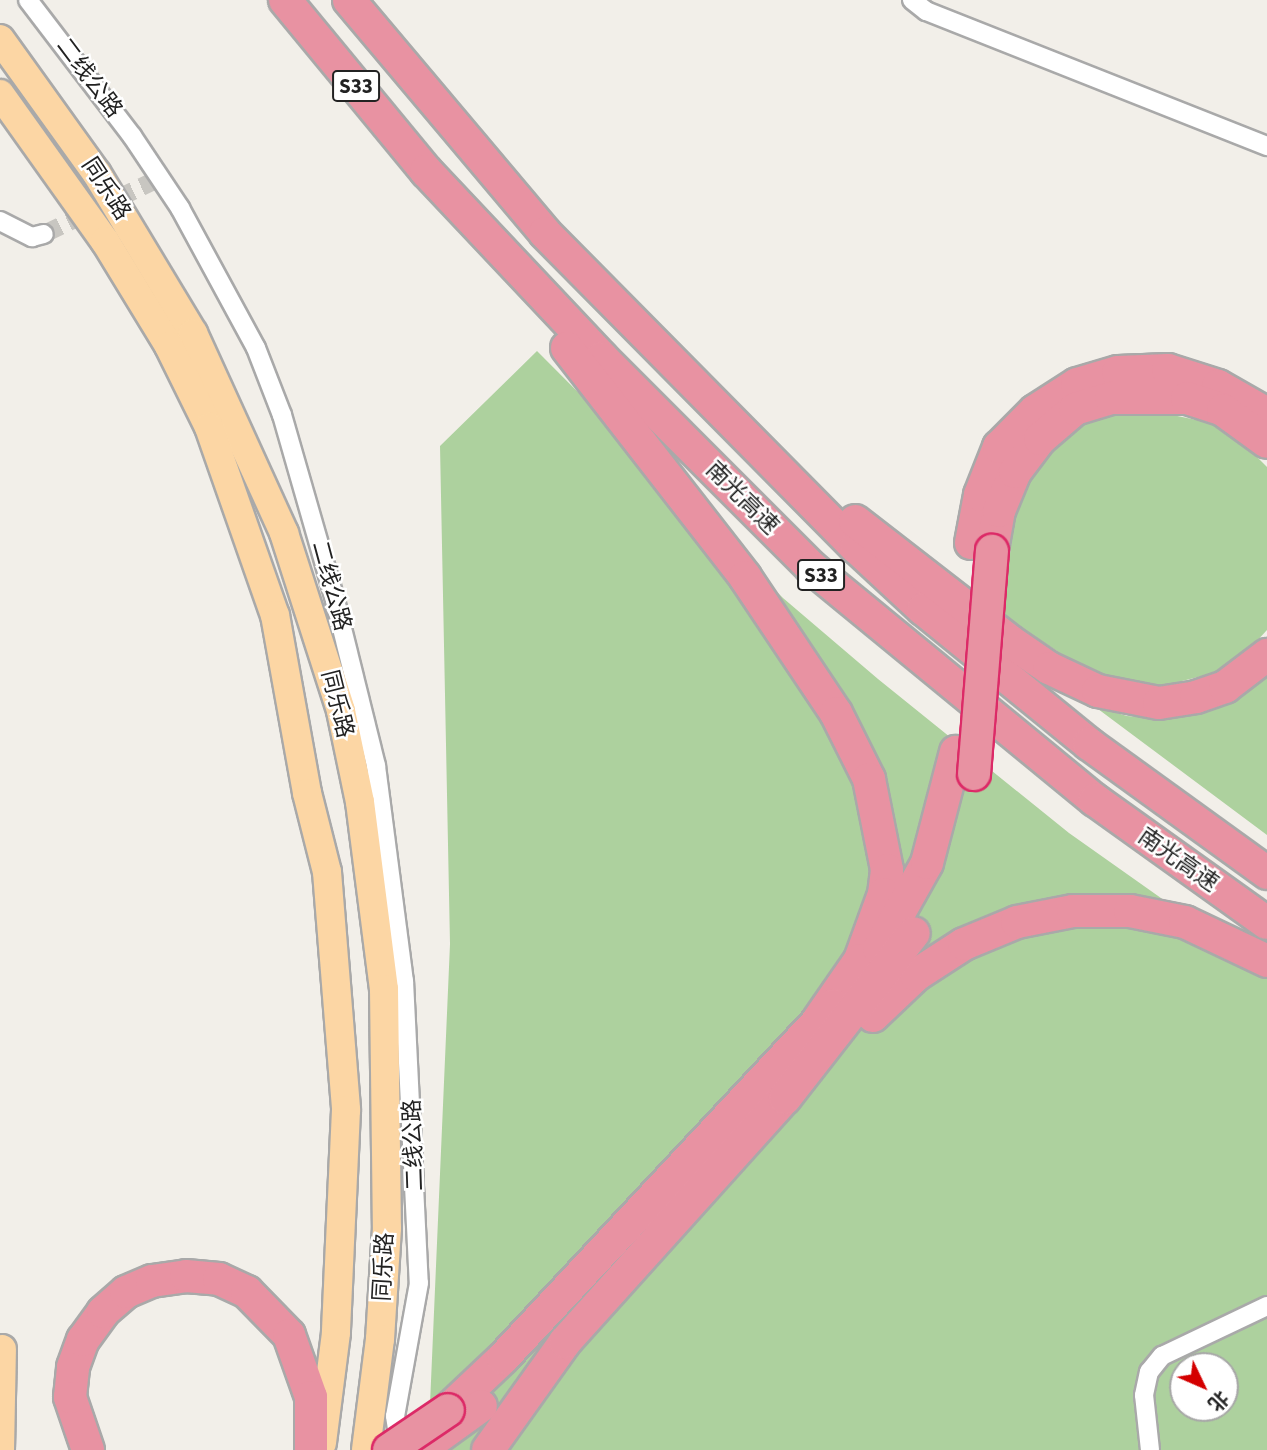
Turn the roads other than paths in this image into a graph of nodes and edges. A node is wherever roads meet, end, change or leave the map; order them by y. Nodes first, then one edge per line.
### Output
1 (28, 0) edge
2 (285, 0) edge
3 (349, 0) edge
4 (912, 0) edge
5 (0, 39) edge
6 (0, 94) edge
7 (1267, 146) edge
8 (426, 171) junction
9 (0, 221) edge
10 (44, 234) tunnel mouth
11 (1267, 414) edge
12 (734, 427) junction
13 (1267, 442) edge
14 (981, 547) junction
15 (1267, 655) edge
16 (965, 763) junction
17 (1267, 873) edge
18 (1267, 922) edge
19 (1267, 961) edge
20 (819, 1019) junction
21 (785, 1098) junction
22 (604, 1298) junction
23 (1267, 1306) edge
24 (1, 1349) edge
25 (454, 1417) junction
26 (0, 1450) edge
27 (88, 1450) edge
28 (311, 1450) edge
29 (321, 1450) edge
30 (366, 1450) edge
31 (389, 1450) edge
32 (402, 1450) edge
33 (419, 1450) edge
34 (488, 1450) edge
35 (1150, 1450) edge

1 - 32 street, 二线公路
2 - 8 highway, 南光高速 / S33
3 - 12 highway, 南光高速 / S33
4 - 7 street
5 - 30 main road, 同乐路
6 - 29 main road, 同乐路
8 - 18 highway, 南光高速 / S33
8 - 20 highway
9 - 10 street
11 - 14 highway
12 - 15 highway
12 - 17 highway, 南光高速 / S33
13 - 14 highway
14 - 16 highway, bridge
16 - 20 highway
16 - 21 highway
19 - 21 highway
20 - 25 highway
21 - 22 highway
22 - 25 highway
22 - 34 highway
23 - 35 street
24 - 26 main road
25 - 31 highway, bridge
25 - 33 highway
27 - 28 highway

